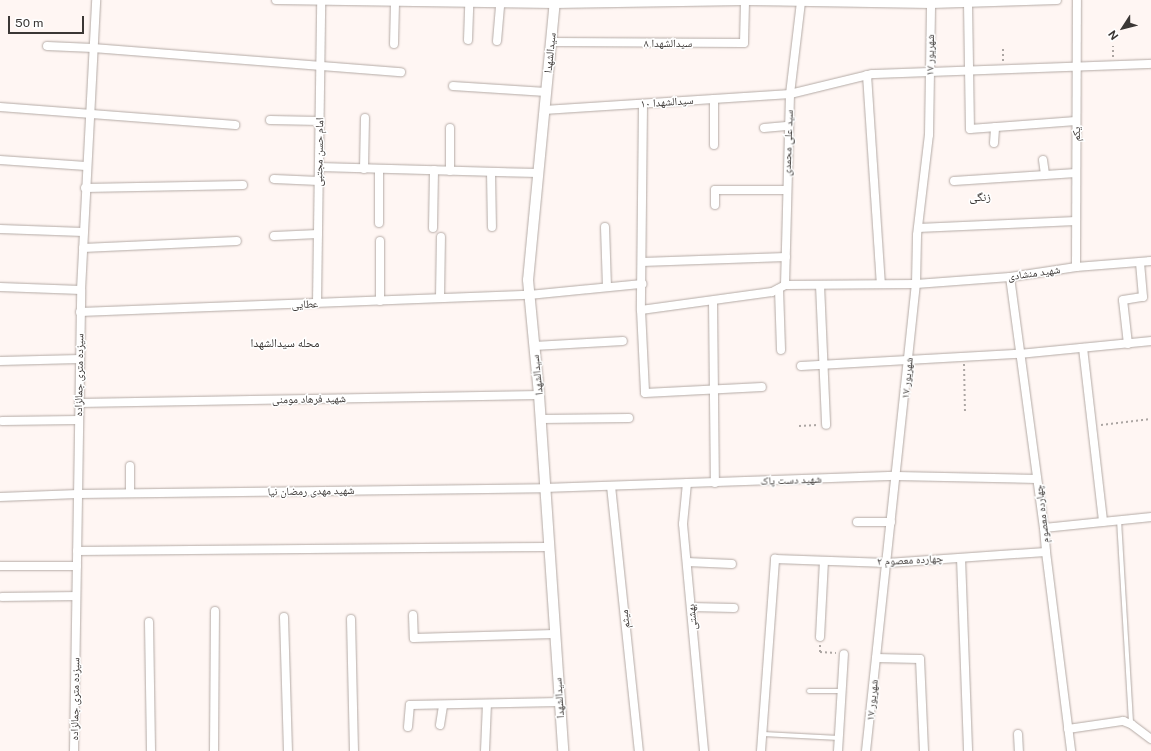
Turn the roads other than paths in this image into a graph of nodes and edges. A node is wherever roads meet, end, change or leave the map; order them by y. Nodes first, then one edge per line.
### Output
1 (96, 0) edge
2 (276, 0) edge
3 (1057, 0) edge
4 (1077, 0) edge
5 (321, 1) edge
6 (745, 1) junction
7 (868, 1) edge
8 (982, 1) edge
9 (555, 2) edge
10 (801, 2) junction
11 (395, 3) junction
12 (968, 3) junction
13 (469, 4) junction
14 (500, 4) junction
15 (931, 4) junction
16 (468, 40) dead end
17 (497, 41) dead end
18 (551, 42) junction
19 (394, 44) dead end
20 (47, 46) dead end
21 (93, 48) junction
22 (1151, 64) edge
23 (321, 65) junction
24 (1077, 66) junction
25 (968, 70) junction
26 (401, 72) dead end
27 (930, 72) junction
28 (867, 75) junction
29 (453, 86) dead end
30 (546, 92) junction
31 (790, 94) junction
32 (714, 99) junction
33 (643, 104) junction
34 (0, 106) edge
35 (544, 110) junction
36 (89, 114) junction
37 (365, 118) dead end
38 (270, 120) dead end
39 (320, 121) junction
40 (1076, 121) junction
41 (235, 125) dead end
42 (789, 126) junction
43 (995, 127) junction
44 (450, 128) dead end
45 (764, 128) dead end
46 (994, 143) dead end
47 (714, 145) dead end
48 (0, 160) edge
49 (1043, 160) dead end
50 (86, 166) junction
51 (319, 167) junction
52 (364, 169) junction
53 (380, 169) junction
54 (434, 170) junction
55 (450, 171) junction
56 (491, 172) junction
57 (538, 173) junction
58 (1076, 173) junction
59 (1044, 175) junction
60 (274, 179) dead end
61 (319, 181) junction
62 (954, 182) dead end
63 (243, 185) dead end
64 (85, 188) junction
65 (787, 190) junction
66 (715, 205) dead end
67 (1076, 221) junction
68 (379, 223) dead end
69 (492, 227) dead end
70 (605, 227) dead end
71 (433, 228) dead end
72 (918, 228) junction
73 (0, 229) edge
74 (83, 232) junction
75 (318, 234) junction
76 (274, 236) dead end
77 (441, 237) dead end
78 (238, 241) dead end
79 (380, 241) dead end
80 (83, 248) junction
81 (786, 257) junction
82 (1151, 261) edge
83 (642, 262) junction
84 (1140, 262) junction
85 (1076, 267) junction
86 (1010, 277) junction
87 (642, 284) junction
88 (881, 284) junction
89 (916, 284) junction
90 (820, 285) junction
91 (0, 287) edge
92 (607, 287) junction
93 (782, 287) junction
94 (81, 290) junction
95 (529, 295) junction
96 (440, 298) junction
97 (380, 301) junction
98 (713, 302) junction
99 (317, 303) junction
100 (641, 310) junction
101 (80, 312) junction
102 (623, 341) dead end
103 (1151, 342) edge
104 (1128, 344) junction
105 (534, 346) junction
106 (1083, 348) junction
107 (781, 350) dead end
108 (1019, 354) junction
109 (80, 359) junction
110 (0, 361) edge
111 (909, 361) junction
112 (823, 365) junction
113 (801, 366) dead end
114 (762, 387) dead end
115 (714, 390) junction
116 (539, 395) junction
117 (79, 403) junction
118 (629, 418) dead end
119 (540, 419) junction
120 (79, 420) junction
121 (2, 421) dead end
122 (826, 425) road end
123 (130, 466) dead end
124 (896, 476) junction
125 (1037, 479) junction
126 (715, 483) junction
127 (687, 484) junction
128 (611, 486) junction
129 (544, 488) junction
130 (130, 493) junction
131 (78, 494) junction
132 (0, 497) edge
133 (1151, 517) edge
134 (1119, 520) junction
135 (857, 522) dead end
136 (891, 522) junction
137 (1102, 522) junction
138 (1044, 528) junction
139 (548, 548) junction
140 (77, 551) junction
141 (1046, 552) junction
142 (961, 558) junction
143 (824, 561) junction
144 (687, 562) junction
145 (887, 563) junction
146 (732, 564) dead end
147 (0, 566) edge
148 (77, 566) junction
149 (76, 596) junction
150 (2, 597) dead end
151 (691, 607) junction
152 (734, 608) dead end
153 (216, 611) dead end
154 (412, 615) dead end
155 (284, 617) dead end
156 (350, 619) dead end
157 (149, 622) dead end
158 (554, 634) junction
159 (820, 638) road end
160 (844, 654) road end
161 (876, 658) junction
162 (809, 691) dead end
163 (842, 692) junction
164 (560, 702) junction
165 (487, 704) junction
166 (443, 705) junction
167 (1131, 724) junction
168 (440, 725) dead end
169 (408, 727) dead end
170 (1068, 729) junction
171 (763, 734) junction
172 (1018, 734) dead end
173 (839, 738) junction
174 (1151, 739) edge
175 (74, 751) edge
176 (151, 751) edge
177 (214, 751) edge
178 (288, 751) edge
179 (354, 751) edge
180 (485, 751) edge
181 (563, 751) edge
182 (639, 751) edge
183 (704, 751) edge
184 (761, 751) edge
185 (838, 751) edge
186 (866, 751) edge
187 (924, 751) edge
188 (968, 751) edge
189 (1019, 751) edge
190 (1071, 751) edge

1 - 21 street, سیزده متری جمالزاده
2 - 5 street
3 - 8 street
4 - 24 street, یکم
5 - 11 street
5 - 23 street, امام حسن مجتبی
6 - 9 street
6 - 10 street
6 - 18 street, سیدالشهدا ۸
7 - 10 street
7 - 15 street
8 - 12 street
9 - 14 street
9 - 18 street, سیدالشهدا
10 - 31 street, سید علی محمدی
11 - 13 street
11 - 19 street
12 - 15 street
12 - 25 street
13 - 14 street
13 - 16 street
14 - 17 street
15 - 27 street, ۱۷ شهریور
18 - 30 street, سیدالشهدا
20 - 21 street
21 - 23 street
21 - 36 street, سیزده متری جمالزاده
22 - 24 street, سیدالشهدا ۱۰
23 - 26 street
23 - 39 street, امام حسن مجتبی
24 - 25 street, سیدالشهدا ۱۰
24 - 40 street, یکم
25 - 27 street, سیدالشهدا ۱۰
25 - 43 street
27 - 28 street, سیدالشهدا ۱۰
27 - 72 street, ۱۷ شهریور
28 - 31 street, سیدالشهدا ۱۰
28 - 88 street
29 - 30 street
30 - 35 street, سیدالشهدا
31 - 32 street, سیدالشهدا ۱۰
31 - 42 street, سید علی محمدی
32 - 33 street, سیدالشهدا ۱۰
32 - 47 street
33 - 35 street, سیدالشهدا ۱۰
33 - 83 street
34 - 36 street
35 - 57 street, سیدالشهدا
36 - 41 street
36 - 50 street, سیزده متری جمالزاده
37 - 52 street
38 - 39 street
39 - 51 street, امام حسن مجتبی
40 - 43 street
40 - 58 street, یکم
42 - 45 street
42 - 65 street, سید علی محمدی
43 - 46 street
44 - 55 street
48 - 50 street
49 - 59 street
50 - 64 street, سیزده متری جمالزاده
51 - 52 street
51 - 61 street, امام حسن مجتبی
52 - 53 street
53 - 54 street
53 - 68 street
54 - 55 street
54 - 71 street
55 - 56 street
56 - 57 street
56 - 69 street
57 - 95 street, سیدالشهدا
58 - 59 street
58 - 67 street, یکم
59 - 62 street
60 - 61 street
61 - 75 street, امام حسن مجتبی
63 - 64 street
64 - 74 street, سیزده متری جمالزاده
65 - 66 street
65 - 81 street, سید علی محمدی
67 - 72 street
67 - 85 street, یکم
70 - 92 street
72 - 89 street, ۱۷ شهریور
73 - 74 street
74 - 80 street, سیزده متری جمالزاده
75 - 76 street
75 - 99 street, امام حسن مجتبی
77 - 96 street
78 - 80 street
79 - 97 street
80 - 94 street, سیزده متری جمالزاده
81 - 83 street
81 - 93 street, سید علی محمدی
82 - 84 street, شهید منشادی
83 - 87 street
84 - 85 street, شهید منشادی
84 - 104 street
85 - 86 street, شهید منشادی
86 - 89 street, شهید منشادی
86 - 108 street, چهارده معصوم
87 - 92 street, عطایی
87 - 100 street
88 - 89 street, شهید منشادی
88 - 90 street, شهید منشادی
89 - 111 street, ۱۷ شهریور
90 - 93 street, شهید منشادی
90 - 112 street
91 - 94 street
92 - 95 street, عطایی
93 - 98 street, شهید منشادی
93 - 107 street, سید علی محمدی
94 - 101 street, سیزده متری جمالزاده
95 - 96 street, عطایی
95 - 105 street, سیدالشهدا
96 - 97 street, عطایی
97 - 99 street, عطایی
98 - 100 street, شهید منشادی
98 - 115 street
99 - 101 street, عطایی
100 - 115 street
101 - 109 street, سیزده متری جمالزاده
102 - 105 street
103 - 104 street
104 - 106 street
105 - 116 street, سیدالشهدا
106 - 108 street
106 - 137 street
108 - 111 street
108 - 125 street, چهارده معصوم
109 - 110 street
109 - 117 street, سیزده متری جمالزاده
111 - 112 street
111 - 124 street, ۱۷ شهریور
112 - 113 street
112 - 122 street
114 - 115 street
115 - 126 street
116 - 117 street, شهید فرهاد مومنی
116 - 119 street, سیدالشهدا
117 - 120 street, سیزده متری جمالزاده
118 - 119 street
119 - 129 street, سیدالشهدا
120 - 121 street
120 - 131 street, سیزده متری جمالزاده
123 - 130 street
124 - 125 street, شهید دست پاک
124 - 126 street, شهید دست پاک
124 - 136 street, ۱۷ شهریور
125 - 138 street, چهارده معصوم
126 - 127 street, شهید دست پاک
127 - 128 street, شهید دست پاک
127 - 144 street, بهشتی
128 - 129 street, شهید دست پاک
128 - 182 street, میثم
129 - 130 street, شهید مهدی رمضان نیا
129 - 139 street, سیدالشهدا
130 - 131 street, شهید مهدی رمضان نیا
131 - 132 street, شهید مهدی رمضان نیا
131 - 140 street, سیزده متری جمالزاده
133 - 134 street
134 - 137 street
134 - 167 lane
135 - 136 street
136 - 145 street, ۱۷ شهریور
137 - 138 street
138 - 141 street, چهارده معصوم
139 - 140 street
139 - 158 street, سیدالشهدا
140 - 148 street, سیزده متری جمالزاده
141 - 142 street, چهارده معصوم ۲
141 - 170 street, چهارده معصوم
142 - 145 street, چهارده معصوم ۲
142 - 188 street
143 - 145 street, چهارده معصوم ۲
143 - 159 street
143 - 171 street, چهارده معصوم ۲
144 - 146 street
144 - 151 street, بهشتی
145 - 161 street, ۱۷ شهریور
147 - 148 street
148 - 149 street, سیزده متری جمالزاده
149 - 150 street
149 - 175 street, سیزده متری جمالزاده
151 - 152 street
151 - 183 street, بهشتی
153 - 177 street
154 - 158 street
155 - 178 street
156 - 179 street
157 - 176 street
158 - 164 street, سیدالشهدا
160 - 163 street
161 - 186 street, ۱۷ شهریور
161 - 187 street
162 - 163 lane
163 - 173 street
164 - 165 street
164 - 181 street, سیدالشهدا
165 - 166 street
165 - 180 street
166 - 168 street
166 - 169 street
167 - 170 street
167 - 174 street
170 - 190 street, چهارده معصوم
171 - 173 lane
171 - 184 street
172 - 189 street
173 - 185 street

